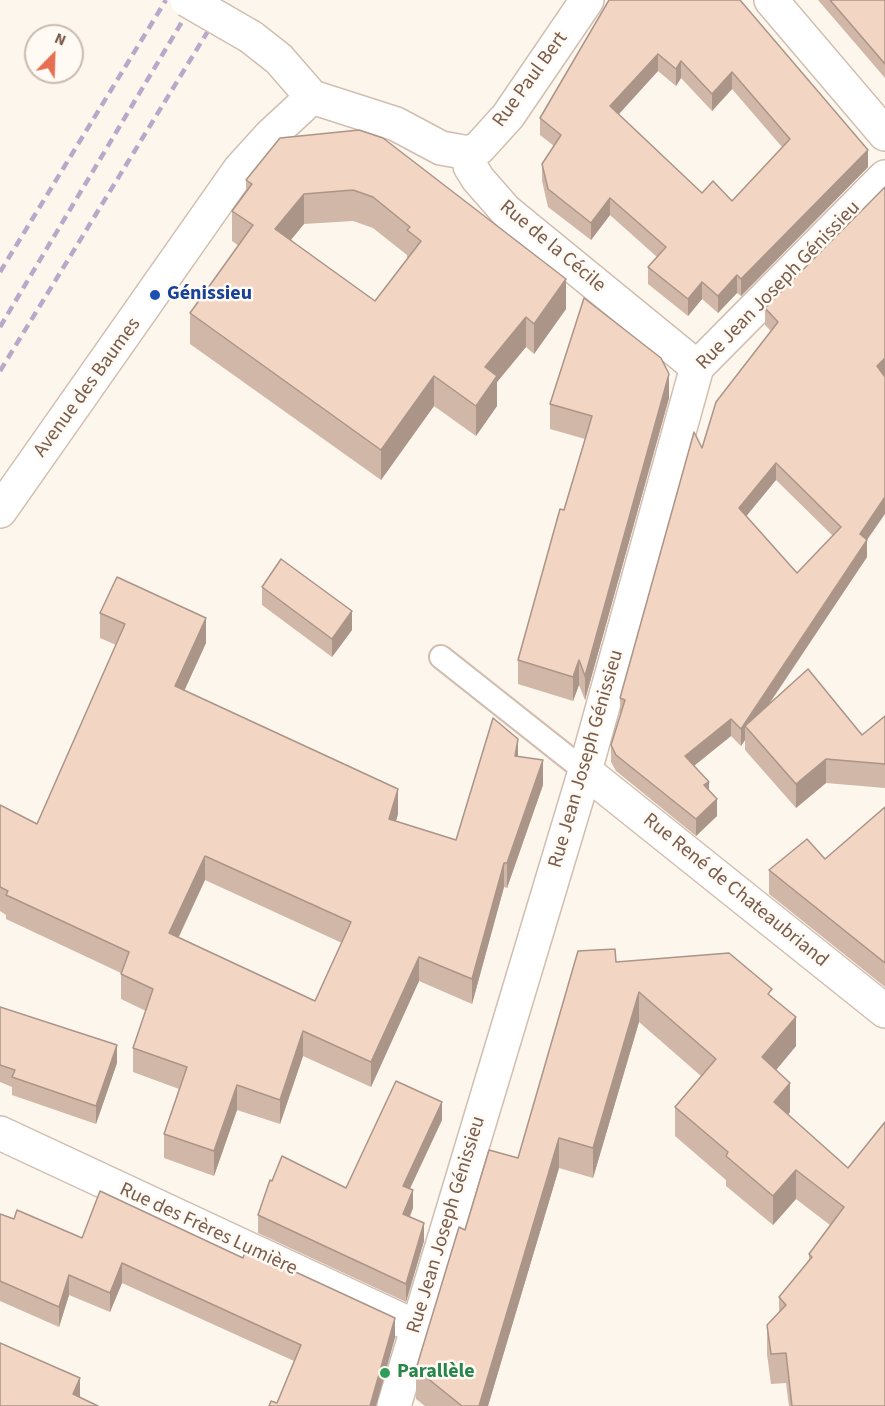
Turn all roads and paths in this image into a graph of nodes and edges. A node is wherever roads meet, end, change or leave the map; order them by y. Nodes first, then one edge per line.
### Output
1 (187, 0) edge
2 (587, 0) edge
3 (771, 0) edge
4 (312, 97) junction
5 (885, 134) edge
6 (469, 153) junction
7 (885, 177) edge
8 (697, 367) junction
9 (0, 511) edge
10 (441, 657) dead end
11 (585, 771) junction
12 (885, 1011) edge
13 (0, 1133) edge
14 (416, 1327) junction
15 (394, 1406) edge

1 - 4 street, bridge
2 - 6 street, Rue Paul Bert
3 - 5 street
4 - 6 street
4 - 9 street, Avenue des Baumes
6 - 8 street, Rue de la Cécile
7 - 8 street, Rue Jean Joseph Génissieu
8 - 11 street, Rue Jean Joseph Génissieu
10 - 11 lane
11 - 12 street, Rue René de Chateaubriand
11 - 14 street, Rue Jean Joseph Génissieu
13 - 14 street, Rue des Frères Lumière
14 - 15 street, Rue Jean Joseph Génissieu

